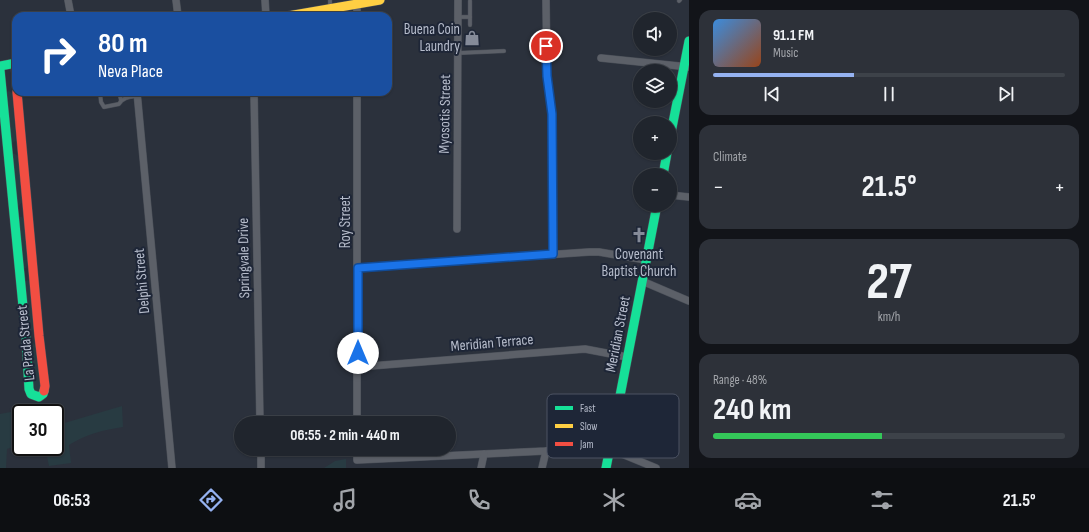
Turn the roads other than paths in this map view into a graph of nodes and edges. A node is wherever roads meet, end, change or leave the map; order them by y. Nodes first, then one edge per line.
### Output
1 (68, 0) edge
2 (176, 0) edge
3 (265, 0) edge
4 (380, 0) edge
5 (458, 0) edge
6 (546, 0) edge
7 (366, 1) edge
8 (470, 1) edge
9 (330, 4) edge
10 (357, 4) junction
11 (70, 12) edge
12 (178, 12) edge
13 (266, 12) edge
14 (302, 12) edge
15 (357, 12) edge
16 (458, 17) junction
17 (470, 17) junction
18 (470, 25) dead end
19 (689, 41) edge
20 (504, 51) dead end
21 (458, 53) junction
22 (601, 58) dead end
23 (12, 64) edge
24 (0, 66) edge
25 (686, 67) edge
26 (0, 70) edge
27 (17, 96) edge
28 (100, 96) edge
29 (120, 96) edge
30 (132, 96) edge
31 (137, 96) edge
32 (254, 96) edge
33 (357, 96) edge
34 (121, 100) junction
35 (675, 116) edge
36 (22, 148) junction
37 (8, 149) junction
38 (677, 196) edge
39 (689, 198) edge
40 (28, 209) junction
41 (14, 211) junction
42 (656, 212) edge
43 (457, 229) dead end
44 (553, 254) junction
45 (646, 260) junction
46 (358, 268) junction
47 (33, 273) junction
48 (20, 274) junction
49 (642, 281) junction
50 (689, 301) edge
51 (39, 336) junction
52 (26, 337) junction
53 (628, 357) junction
54 (358, 367) junction
55 (621, 394) edge
56 (260, 416) edge
57 (357, 416) edge
58 (546, 451) joint
59 (484, 454) junction
60 (456, 455) edge
61 (261, 456) edge
62 (357, 456) edge
63 (442, 456) edge
64 (608, 458) edge
65 (632, 458) edge
66 (172, 468) edge
67 (261, 468) edge
68 (481, 468) edge
69 (542, 468) edge
70 (606, 468) edge
71 (656, 468) edge

1 - 11 street
2 - 12 street
3 - 13 street
4 - 7 street
5 - 16 street, Myosotis Street
6 - 44 street
7 - 10 street
8 - 17 lane
9 - 10 street
9 - 14 street
10 - 15 street
16 - 17 lane
16 - 21 street, Myosotis Street
17 - 18 lane
19 - 25 street
20 - 21 lane
21 - 43 street, Myosotis Street
22 - 25 street
23 - 24 street
25 - 35 street
26 - 37 street, La Prada Street
27 - 36 street, La Prada Street
28 - 34 lane
29 - 34 lane
30 - 34 lane
31 - 66 street, Delphi Street
32 - 56 street, Springvale Drive
33 - 46 street, Roy Street
36 - 37 street
36 - 40 street, La Prada Street
37 - 41 street, La Prada Street
38 - 39 street
40 - 41 street
40 - 47 street, La Prada Street
41 - 48 street, La Prada Street
42 - 45 street, Meridian Street
44 - 45 street
44 - 46 street
45 - 49 street, Meridian Street
46 - 54 street, Roy Street
47 - 48 street
47 - 51 street, La Prada Street
48 - 52 street, La Prada Street
49 - 50 street
49 - 53 street, Meridian Street
51 - 52 street
51 - 52 street, La Prada Street
53 - 54 street, Meridian Terrace
53 - 55 street, Meridian Street
54 - 57 street, Roy Street
58 - 59 street
58 - 69 street
59 - 60 street
59 - 68 street
61 - 67 street
62 - 63 street
64 - 70 street, Meridian Street
65 - 71 street

